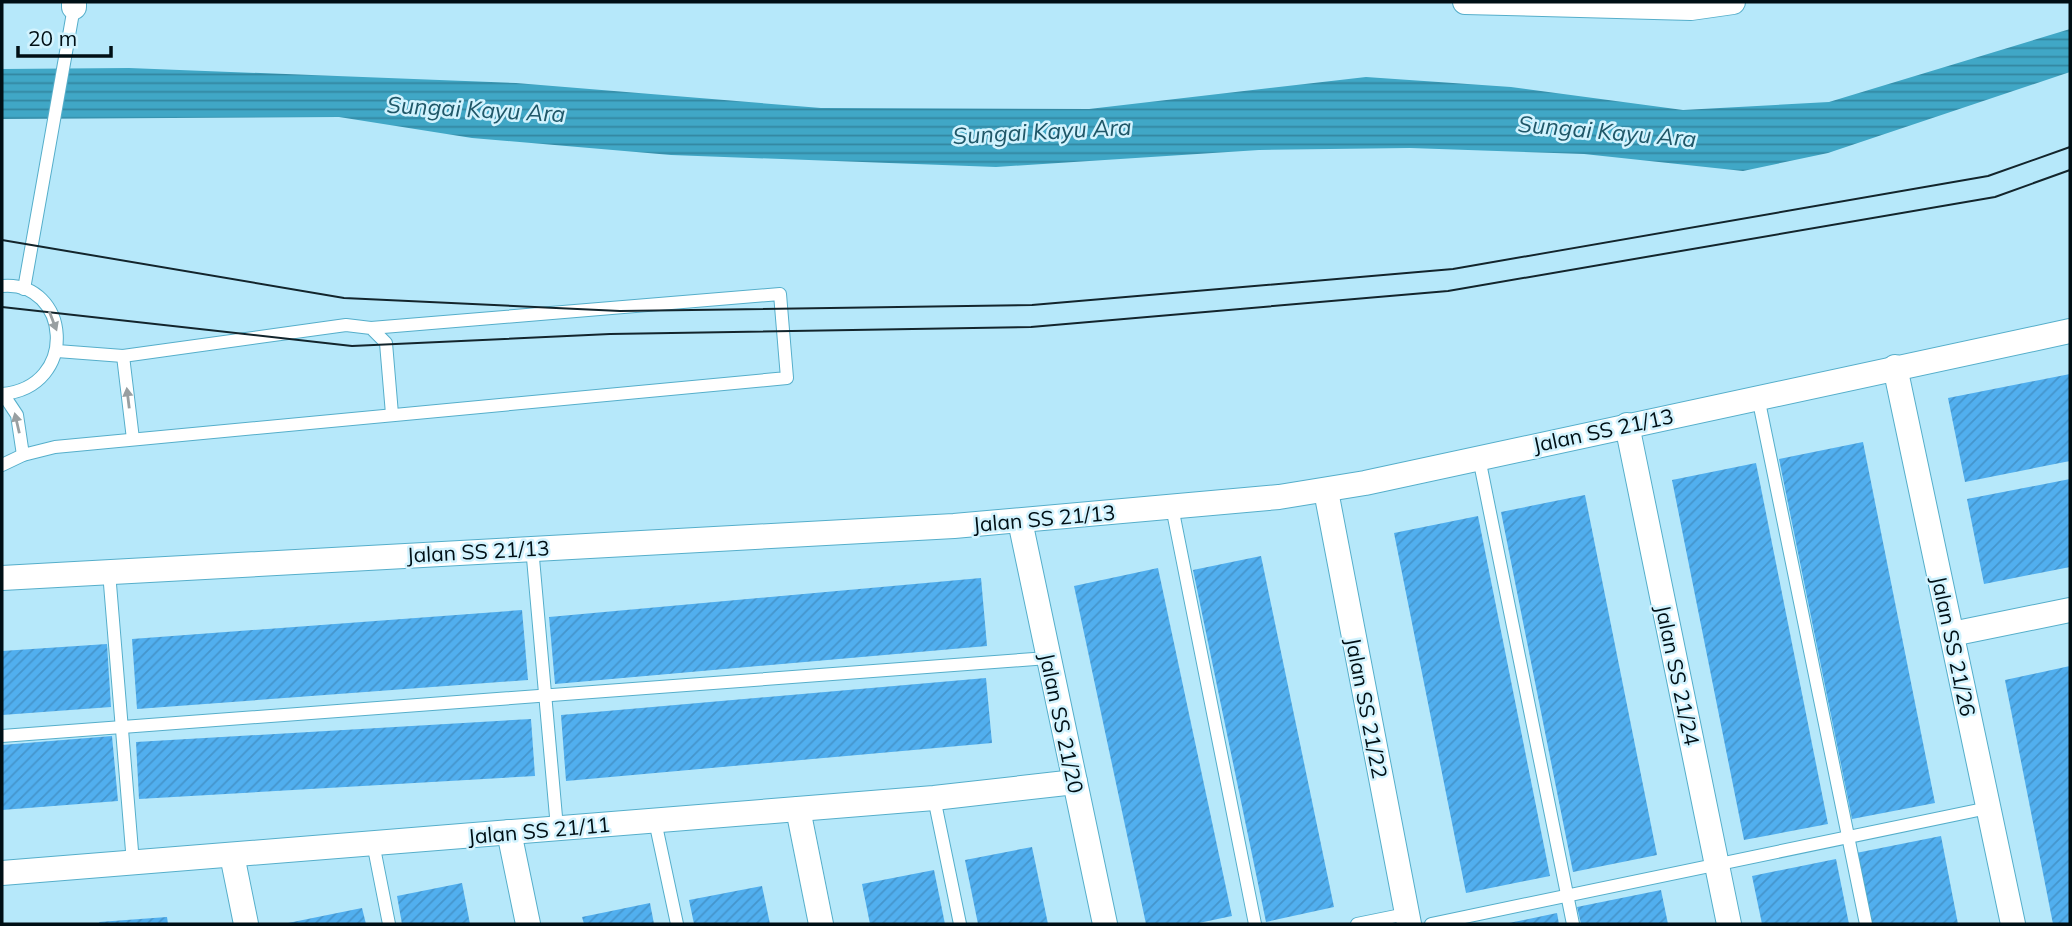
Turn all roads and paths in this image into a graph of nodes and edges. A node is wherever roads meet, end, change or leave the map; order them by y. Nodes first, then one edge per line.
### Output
1 (1465, 2) edge
2 (1733, 2) edge
3 (74, 4) edge
4 (2, 286) edge
5 (24, 289) junction
6 (371, 328) junction
7 (2070, 331) edge
8 (57, 351) junction
9 (123, 356) junction
10 (1895, 367) junction
11 (2, 394) edge
12 (1758, 397) junction
13 (392, 414) junction
14 (1627, 425) junction
15 (133, 439) junction
16 (23, 454) junction
17 (1479, 457) junction
18 (2, 466) edge
19 (1326, 491) junction
20 (1172, 507) junction
21 (1020, 521) junction
22 (532, 547) junction
23 (109, 572) junction
24 (2, 578) edge
25 (2070, 610) edge
26 (1952, 634) junction
27 (1048, 658) junction
28 (545, 696) junction
29 (120, 728) junction
30 (2, 736) edge
31 (1075, 782) junction
32 (934, 798) junction
33 (1988, 807) junction
34 (798, 809) junction
35 (655, 821) junction
36 (556, 828) junction
37 (509, 832) junction
38 (1849, 837) junction
39 (373, 843) junction
40 (232, 855) junction
41 (133, 863) junction
42 (1717, 864) junction
43 (2, 873) edge
44 (1567, 895) junction
45 (1407, 919) edge
46 (246, 924) edge
47 (389, 924) edge
48 (528, 924) edge
49 (677, 924) edge
50 (821, 924) edge
51 (960, 924) edge
52 (1105, 924) edge
53 (1255, 924) edge
54 (1357, 924) edge
55 (1431, 924) edge
56 (1573, 924) edge
57 (1729, 924) edge
58 (1867, 924) edge
59 (2013, 924) edge

1 - 2 street
3 - 5 lane
4 - 5 lane
5 -> 8 lane
6 - 9 lane
6 - 13 lane
6 - 13 lane
7 - 10 street, Jalan SS 21/13
8 - 9 lane
8 - 11 lane
15 -> 9 lane
10 - 12 street, Jalan SS 21/13
10 - 26 street, Jalan SS 21/26
16 -> 11 lane
12 - 14 street, Jalan SS 21/13
12 - 38 lane
13 - 15 lane
14 - 17 street, Jalan SS 21/13
14 - 42 street, Jalan SS 21/24
15 - 16 lane
16 - 18 lane
17 - 19 street, Jalan SS 21/13
17 - 44 lane
19 - 20 street, Jalan SS 21/13
19 - 45 street, Jalan SS 21/22
20 - 21 street, Jalan SS 21/13
20 - 53 lane
21 - 22 street, Jalan SS 21/13
21 - 27 street, Jalan SS 21/20
22 - 23 street, Jalan SS 21/13
22 - 28 lane
23 - 24 street, Jalan SS 21/13
23 - 29 lane
25 - 26 street
26 - 33 street, Jalan SS 21/26
27 - 28 lane
27 - 31 street, Jalan SS 21/20
28 - 29 lane
28 - 36 lane
29 - 30 lane
29 - 41 lane
31 - 32 street, Jalan SS 21/11
31 - 52 street, Jalan SS 21/20
32 - 34 street, Jalan SS 21/11
32 - 51 lane
33 - 38 lane
33 - 59 street, Jalan SS 21/26
34 - 35 street, Jalan SS 21/11
34 - 50 street
35 - 36 street, Jalan SS 21/11
35 - 49 lane
36 - 37 street, Jalan SS 21/11
37 - 39 street, Jalan SS 21/11
37 - 48 street
38 - 42 lane
38 - 58 lane
39 - 40 street, Jalan SS 21/11
39 - 47 lane
40 - 41 street, Jalan SS 21/11
40 - 46 street
41 - 43 street, Jalan SS 21/11
42 - 44 lane
42 - 57 street, Jalan SS 21/24
44 - 55 lane
44 - 56 lane
45 - 54 lane

